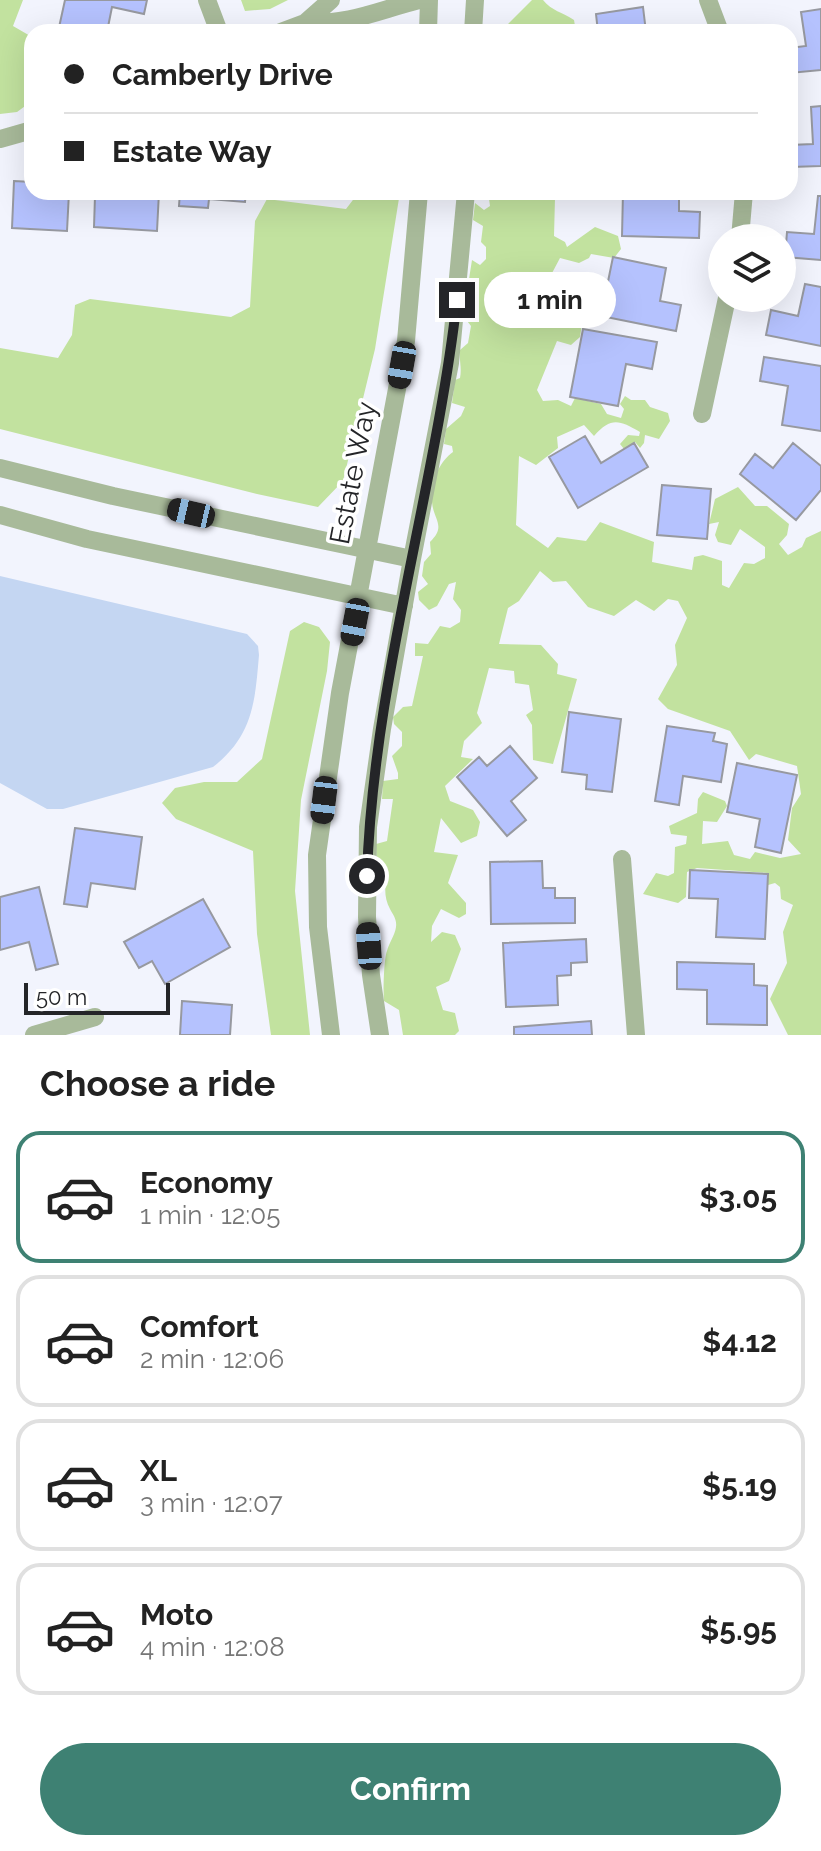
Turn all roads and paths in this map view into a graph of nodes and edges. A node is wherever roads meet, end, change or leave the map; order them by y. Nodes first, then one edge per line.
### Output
1 (207, 0) edge
2 (331, 0) edge
3 (419, 0) edge
4 (429, 0) edge
5 (475, 0) edge
6 (708, 0) edge
7 (305, 23) joint
8 (216, 24) edge
9 (428, 24) edge
10 (474, 24) edge
11 (717, 24) edge
12 (24, 132) edge
13 (0, 139) edge
14 (418, 200) edge
15 (465, 200) edge
16 (743, 200) edge
17 (741, 224) edge
18 (724, 312) edge
19 (702, 414) dead end
20 (0, 468) edge
21 (0, 515) edge
22 (366, 549) junction
23 (412, 559) junction
24 (359, 598) junction
25 (404, 606) junction
26 (622, 859) dead end
27 (95, 1017) dead end
28 (34, 1035) edge
29 (331, 1035) edge
30 (380, 1035) edge
31 (636, 1035) edge

1 - 8 street
2 - 7 street
3 - 7 street
4 - 9 street
5 - 10 street
6 - 11 street
12 - 13 street
14 - 22 street, Estate Way
15 - 23 street
16 - 17 street
18 - 19 street
20 - 22 street
21 - 24 street
22 - 23 street
22 - 24 street, Estate Way
23 - 25 street
24 - 25 street
24 - 29 street, Estate Way
25 - 30 street
26 - 31 street
27 - 28 street

